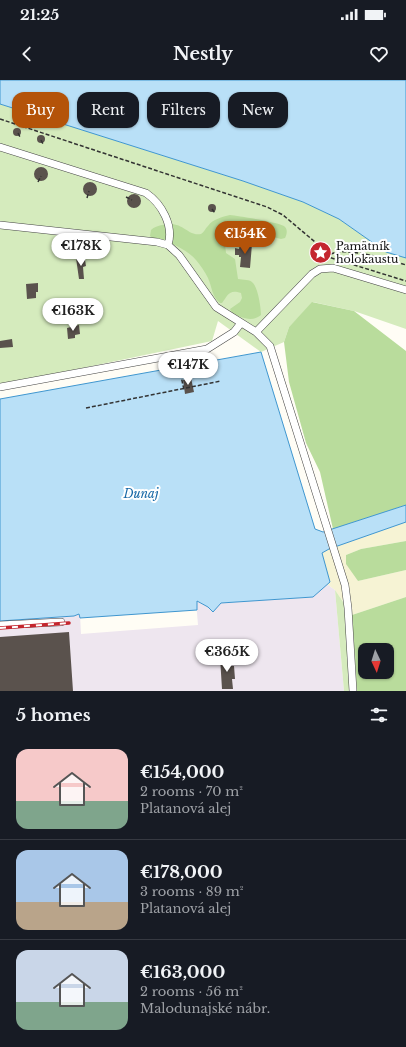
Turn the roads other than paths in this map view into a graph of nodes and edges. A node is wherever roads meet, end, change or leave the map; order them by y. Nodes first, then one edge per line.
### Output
1 (0, 147) edge
2 (0, 225) edge
3 (168, 245) junction
4 (406, 290) edge
5 (241, 323) junction
6 (256, 332) junction
7 (0, 387) edge
8 (61, 622) dead end
9 (0, 625) edge
10 (353, 691) edge

1 - 3 street
2 - 3 street
3 - 5 street
4 - 6 street
5 - 6 street
5 - 7 street
6 - 10 street
8 - 9 street

